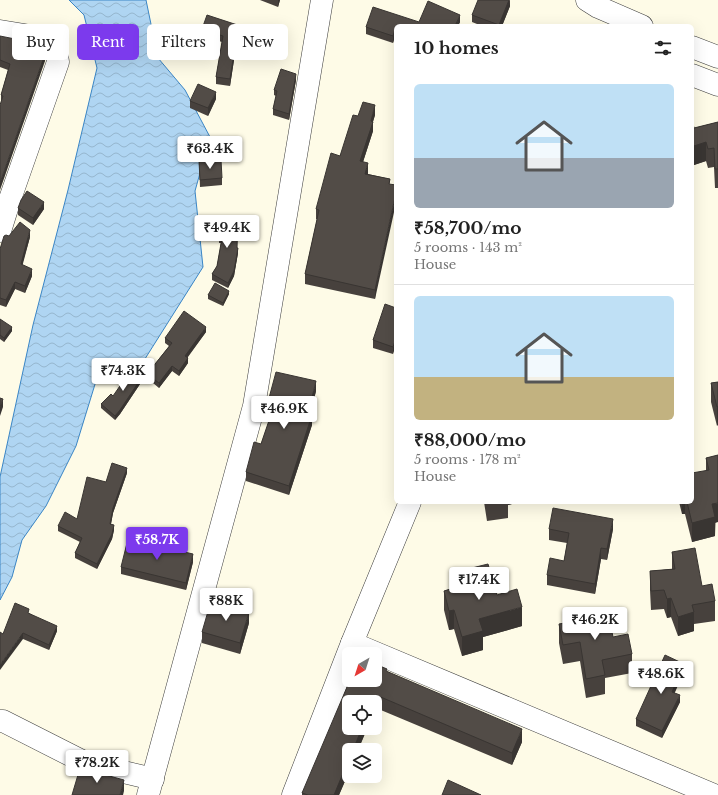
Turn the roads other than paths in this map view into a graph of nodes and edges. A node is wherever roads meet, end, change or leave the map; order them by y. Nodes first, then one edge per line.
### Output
1 (322, 0) edge
2 (587, 0) edge
3 (638, 24) edge
4 (0, 31) edge
5 (694, 48) edge
6 (718, 57) edge
7 (694, 76) edge
8 (718, 85) edge
9 (1, 226) edge
10 (409, 504) edge
11 (352, 643) junction
12 (0, 721) edge
13 (718, 779) edge
14 (150, 787) edge
15 (293, 795) edge
16 (713, 795) edge

1 - 14 street
2 - 3 street
4 - 9 street
5 - 6 street
7 - 8 street
10 - 11 street
11 - 15 street
11 - 16 street
12 - 14 street
13 - 16 street

